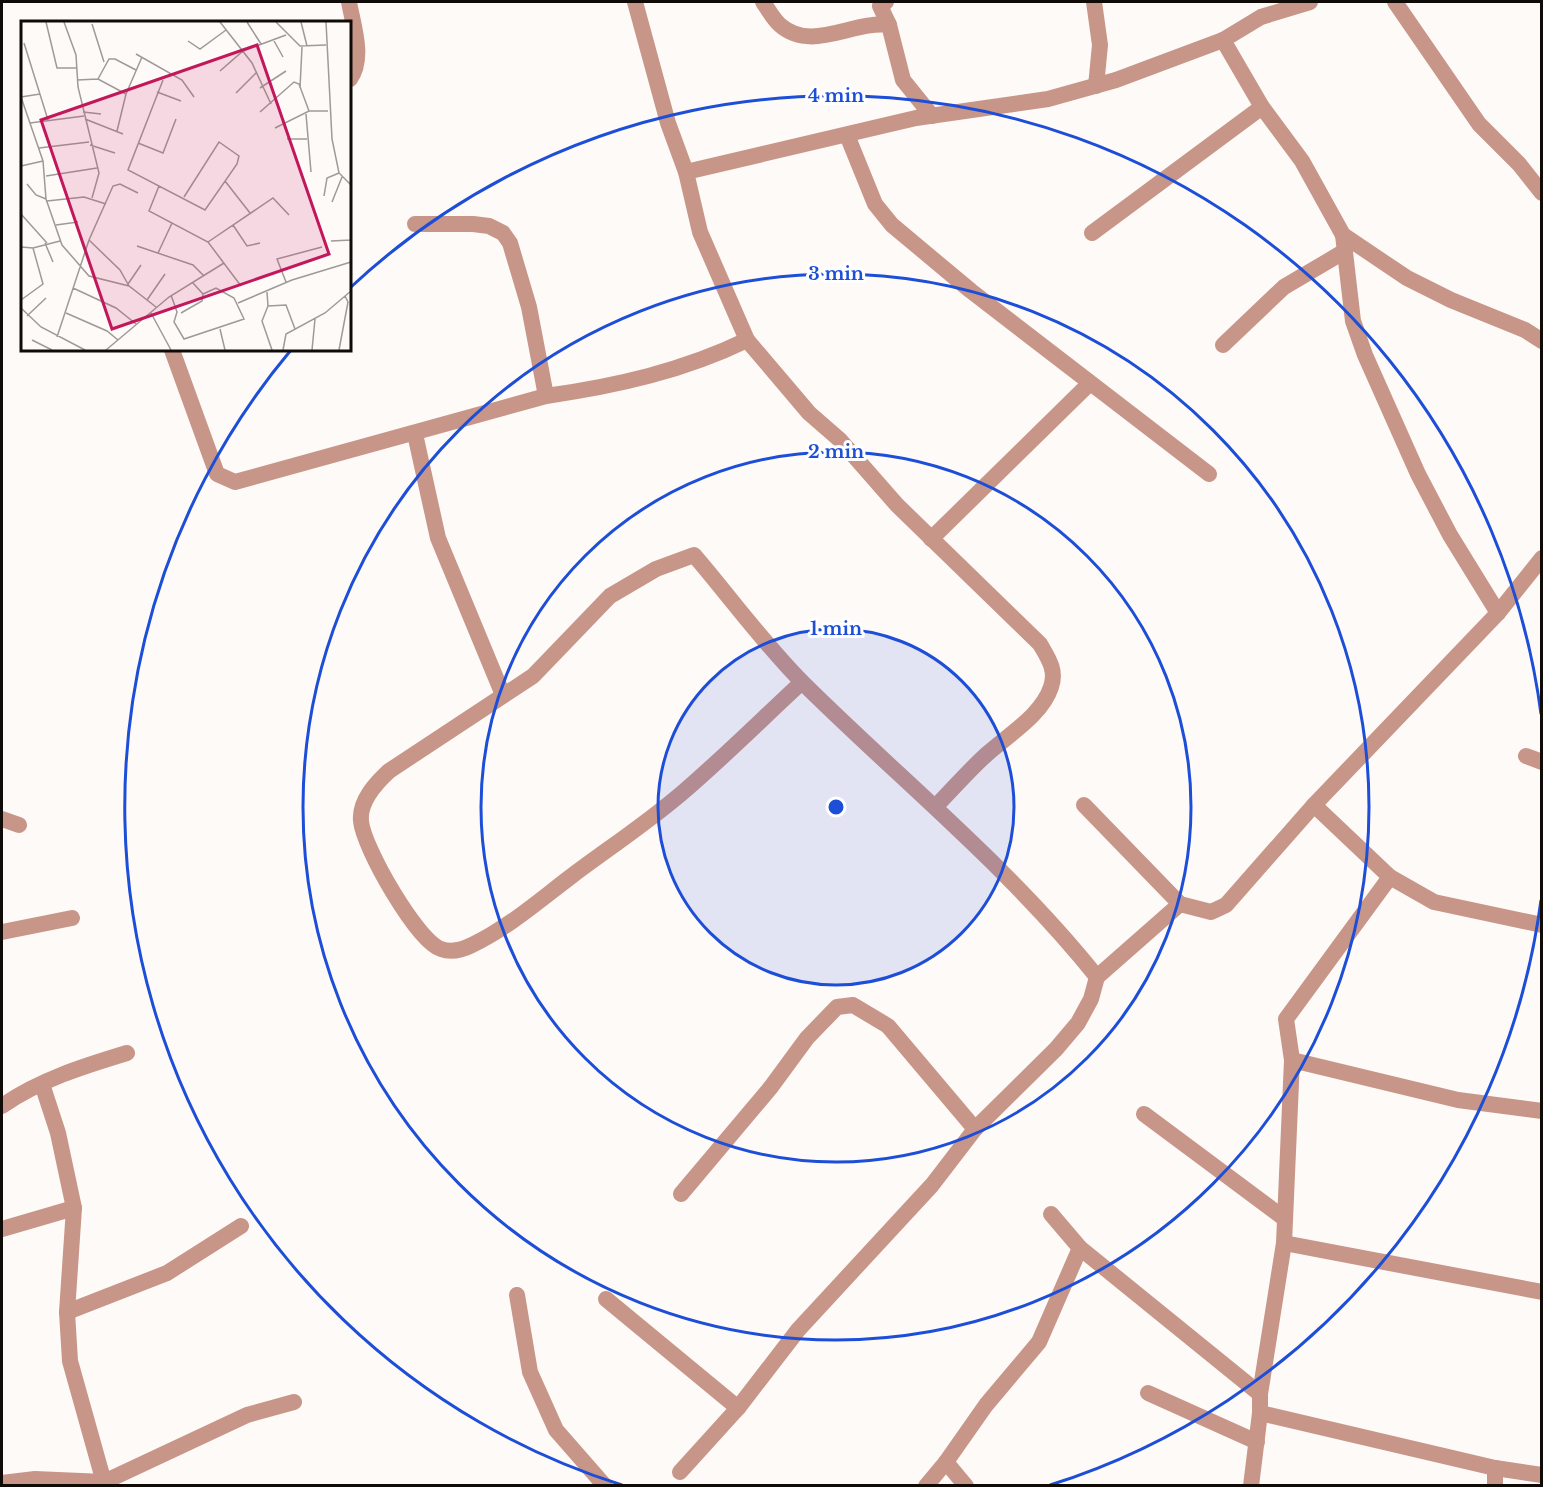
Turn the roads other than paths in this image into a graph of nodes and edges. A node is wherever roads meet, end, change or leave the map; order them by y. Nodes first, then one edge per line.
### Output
1 (349, 2) edge
2 (635, 2) edge
3 (763, 2) edge
4 (886, 2) edge
5 (1094, 2) edge
6 (1310, 2) edge
7 (1395, 2) edge
8 (1265, 9) edge
9 (889, 24) junction
10 (1223, 40) junction
11 (351, 77) edge
12 (1096, 86) junction
13 (1262, 107) junction
14 (932, 116) junction
15 (847, 135) junction
16 (687, 172) junction
17 (1542, 193) edge
18 (415, 224) dead end
19 (1092, 233) dead end
20 (1344, 243) junction
21 (747, 340) junction
22 (1542, 341) edge
23 (1223, 345) dead end
24 (172, 351) edge
25 (1090, 383) junction
26 (546, 396) junction
27 (415, 434) junction
28 (1209, 474) dead end
29 (931, 539) junction
30 (1542, 558) edge
31 (1498, 613) junction
32 (802, 682) junction
33 (503, 695) junction
34 (1084, 805) dead end
35 (1314, 805) junction
36 (935, 807) junction
37 (2, 819) edge
38 (19, 825) dead end
39 (1390, 877) junction
40 (1180, 904) junction
41 (72, 918) dead end
42 (1542, 925) edge
43 (2, 932) edge
44 (1097, 977) junction
45 (127, 1053) dead end
46 (1292, 1060) junction
47 (42, 1084) junction
48 (2, 1106) edge
49 (1542, 1111) edge
50 (1144, 1114) dead end
51 (975, 1129) junction
52 (681, 1194) dead end
53 (74, 1208) junction
54 (1051, 1214) dead end
55 (1284, 1219) junction
56 (241, 1226) dead end
57 (2, 1229) edge
58 (1284, 1243) junction
59 (1080, 1248) junction
60 (1542, 1292) edge
61 (517, 1295) dead end
62 (606, 1299) dead end
63 (67, 1312) junction
64 (1148, 1394) dead end
65 (1260, 1394) junction
66 (294, 1402) dead end
67 (738, 1408) junction
68 (1260, 1413) junction
69 (1257, 1442) junction
70 (946, 1462) junction
71 (1495, 1468) junction
72 (680, 1472) dead end
73 (1542, 1475) edge
74 (2, 1483) edge
75 (105, 1484) edge
76 (605, 1485) edge
77 (926, 1485) edge
78 (966, 1485) edge
79 (1251, 1485) edge
80 (1495, 1485) edge

1 - 11 street
2 - 16 street
3 - 9 street
4 - 9 street
5 - 12 street
6 - 8 street
7 - 17 street
8 - 10 street
9 - 14 street
10 - 12 street
10 - 13 street
12 - 14 street
13 - 19 street
13 - 20 street
14 - 15 street
15 - 16 street
15 - 25 street
16 - 21 street
18 - 26 street
20 - 22 street
20 - 23 street
20 - 31 street
21 - 26 street
21 - 29 street
24 - 27 street
25 - 28 street
25 - 29 street
26 - 27 street
27 - 33 street
29 - 36 street
30 - 31 street
31 - 35 street
32 - 33 street
32 - 33 street
32 - 36 street
34 - 40 street
35 - 39 street
35 - 40 street
36 - 44 street
37 - 38 street
39 - 42 street
39 - 46 street
40 - 44 street
41 - 43 street
44 - 51 street
45 - 47 street
46 - 49 street
46 - 55 street
47 - 48 street
47 - 53 street
50 - 55 street
51 - 52 street
51 - 67 street
53 - 57 street
53 - 63 street
54 - 59 street
55 - 58 street
56 - 63 street
58 - 60 street
58 - 65 street
59 - 65 street
59 - 70 street
61 - 76 street
62 - 67 street
63 - 75 street
64 - 69 street
65 - 68 street
66 - 75 street
67 - 72 street
68 - 69 street
68 - 71 street
69 - 79 street
70 - 77 street
70 - 78 street
71 - 73 street
71 - 80 street
74 - 75 street

